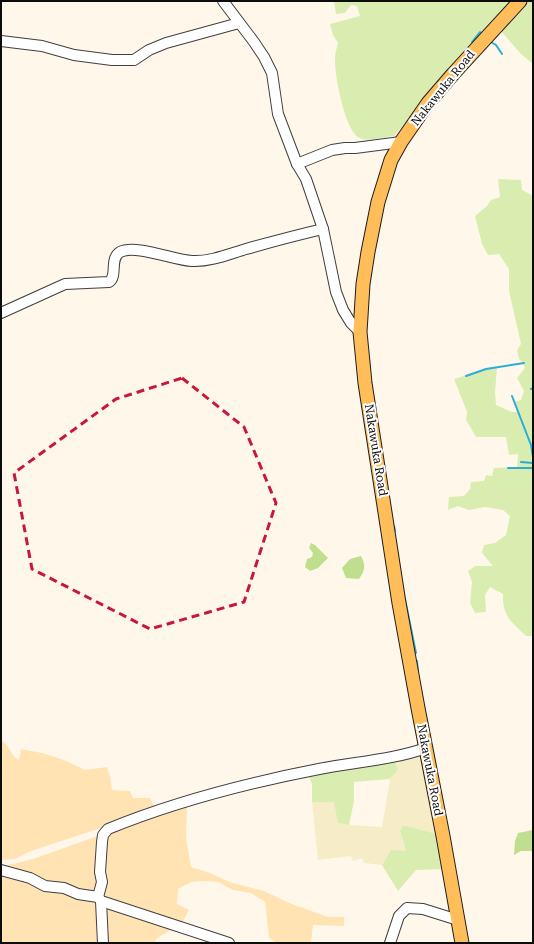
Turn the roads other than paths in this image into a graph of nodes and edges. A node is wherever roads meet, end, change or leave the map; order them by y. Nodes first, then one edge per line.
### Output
1 (223, 1) edge
2 (520, 1) edge
3 (239, 22) junction
4 (1, 41) edge
5 (401, 142) junction
6 (297, 164) junction
7 (323, 229) junction
8 (1, 313) edge
9 (360, 332) junction
10 (426, 748) junction
11 (1, 870) edge
12 (99, 899) junction
13 (458, 920) junction
14 (103, 943) edge
15 (229, 943) edge
16 (390, 943) edge
17 (462, 943) edge

1 - 3 street
2 - 5 main road, Nakawuka Road
3 - 4 street
3 - 6 street
5 - 6 street
5 - 9 main road, Nakawuka Road
6 - 7 street
7 - 8 street
7 - 9 street
9 - 10 main road, Nakawuka Road
10 - 12 street
10 - 13 main road, Nakawuka Road
11 - 12 street
12 - 14 street
12 - 15 street
13 - 16 street
13 - 17 main road, Nakawuka Road

